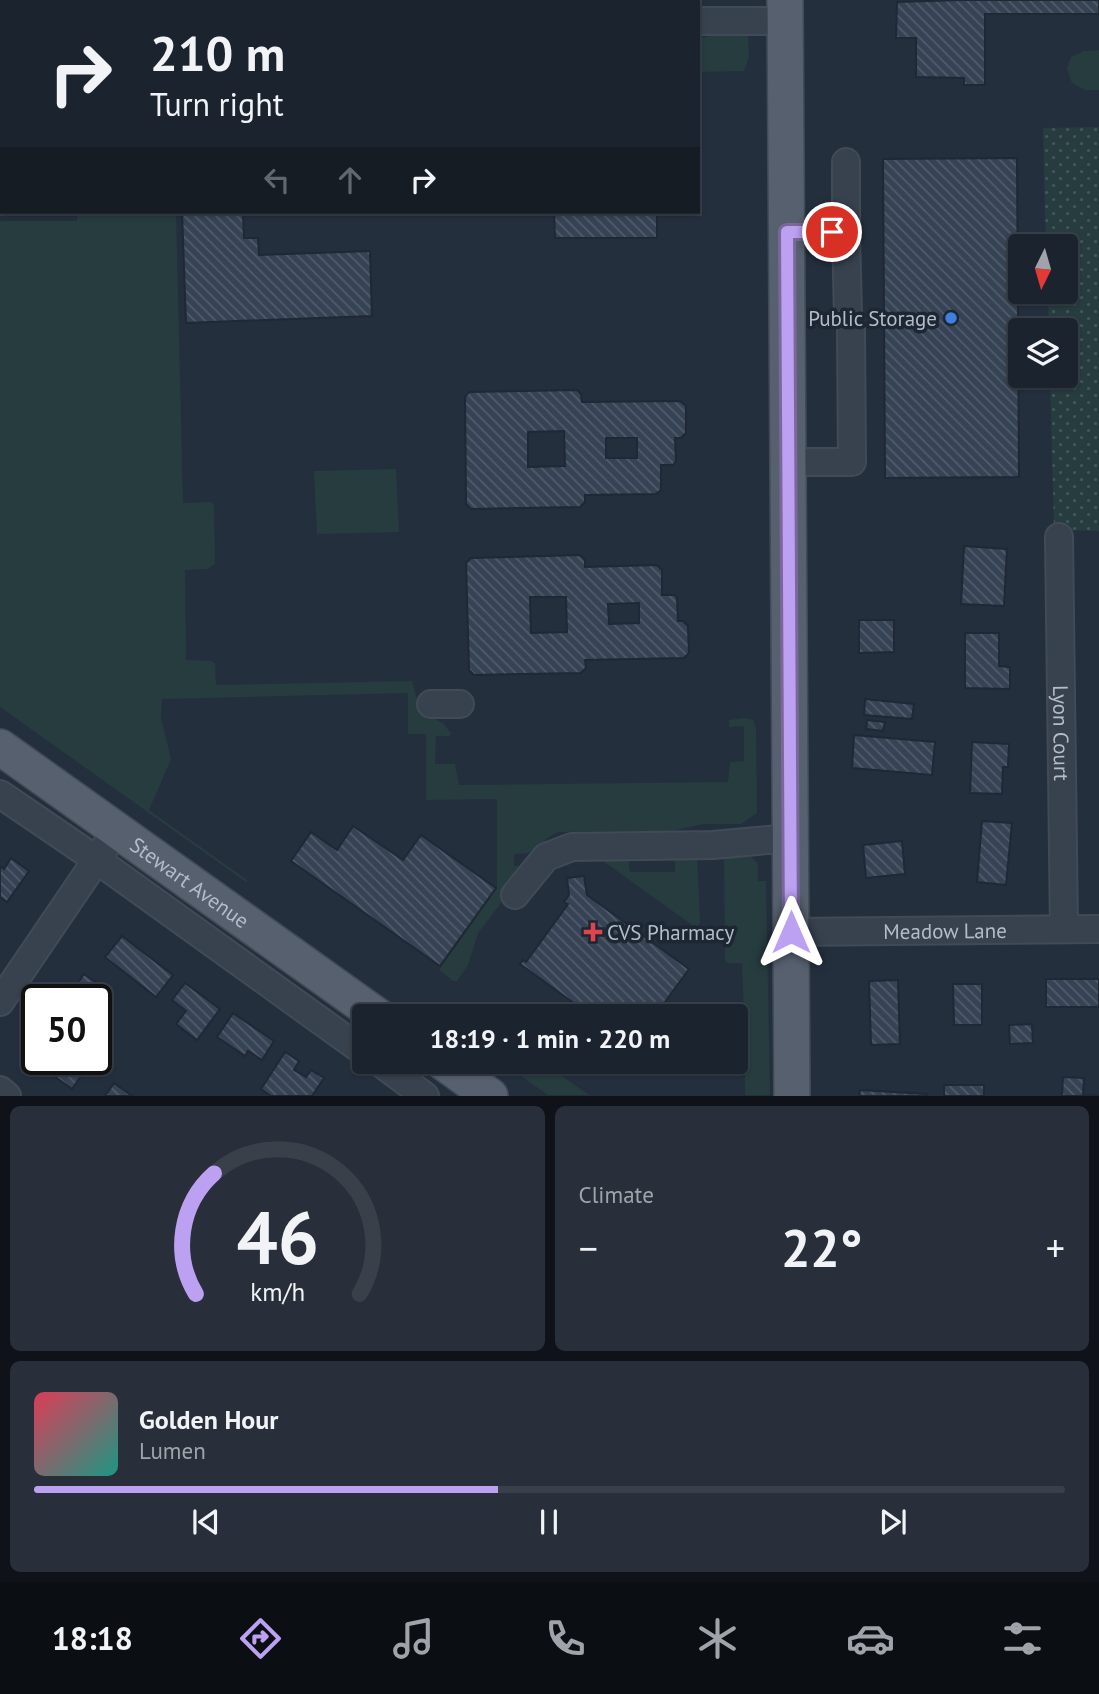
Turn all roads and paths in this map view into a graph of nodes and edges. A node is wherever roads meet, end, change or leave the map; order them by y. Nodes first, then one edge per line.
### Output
1 (785, 10) edge
2 (703, 21) edge
3 (846, 162) dead end
4 (787, 232) junction
5 (846, 232) junction
6 (788, 462) junction
7 (1059, 537) dead end
8 (431, 704) dead end
9 (460, 704) dead end
10 (0, 747) edge
11 (0, 794) edge
12 (117, 830) junction
13 (790, 838) junction
14 (97, 860) junction
15 (515, 895) dead end
16 (1064, 929) junction
17 (1099, 929) edge
18 (791, 932) junction
19 (0, 1002) edge
20 (361, 1004) edge
21 (352, 1043) edge
22 (395, 1074) edge
23 (460, 1074) edge
24 (0, 1090) edge
25 (7, 1096) edge
26 (425, 1096) edge
27 (490, 1096) edge
28 (792, 1096) edge

1 - 2 street
1 - 4 main road
3 - 5 street
4 - 5 street
4 - 6 main road
5 - 6 street
6 - 13 main road
7 - 16 street, Lyon Court
8 - 9 street
10 - 12 main road, Stewart Avenue
11 - 14 street
12 - 14 street
12 - 20 main road, Stewart Avenue
13 - 15 street
13 - 18 main road
14 - 19 street
14 - 21 street
16 - 17 street, Meadow Lane
16 - 18 street, Meadow Lane
18 - 28 main road
22 - 26 street
23 - 27 main road
24 - 25 street

